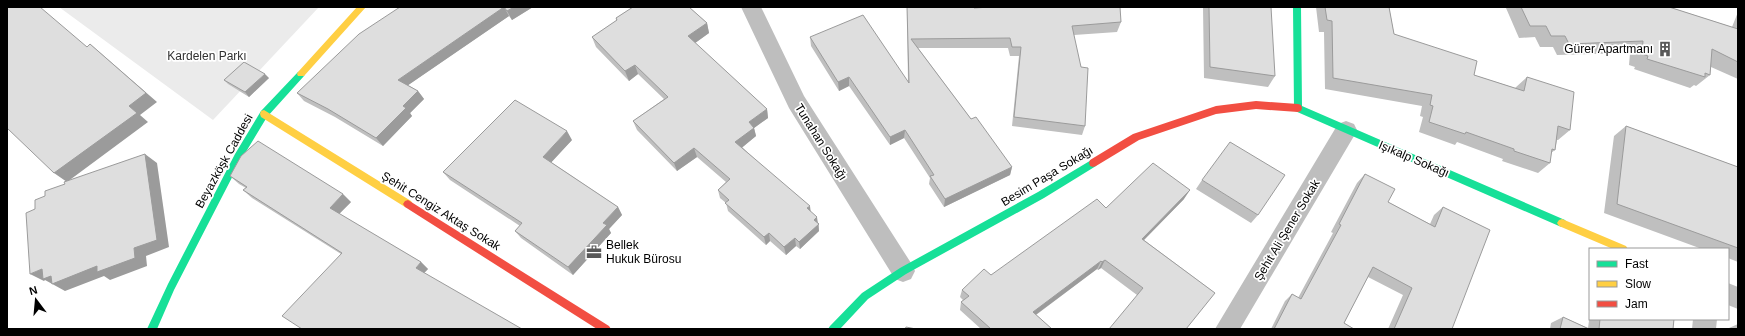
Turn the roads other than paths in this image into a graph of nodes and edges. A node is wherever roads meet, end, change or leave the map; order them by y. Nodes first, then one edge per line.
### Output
1 (362, 7) edge
2 (751, 7) edge
3 (1297, 7) edge
4 (1298, 108) junction
5 (264, 114) junction
6 (1346, 130) junction
7 (1621, 248) edge
8 (903, 271) junction
9 (152, 329) edge
10 (606, 329) edge
11 (834, 329) edge
12 (1227, 329) edge

1 - 5 street, Beyazköşk Caddesi
2 - 8 street, Tunahan Sokağı
3 - 4 street
4 - 6 street, Işıkalp Sokağı
4 - 8 street, Besim Paşa Sokağı
5 - 9 street, Beyazköşk Caddesi
5 - 10 street, Şehit Cengiz Aktaş Sokak
6 - 7 street, Işıkalp Sokağı
6 - 12 street, Şehit Ali Şener Sokak
8 - 11 street, Besim Paşa Sokağı

